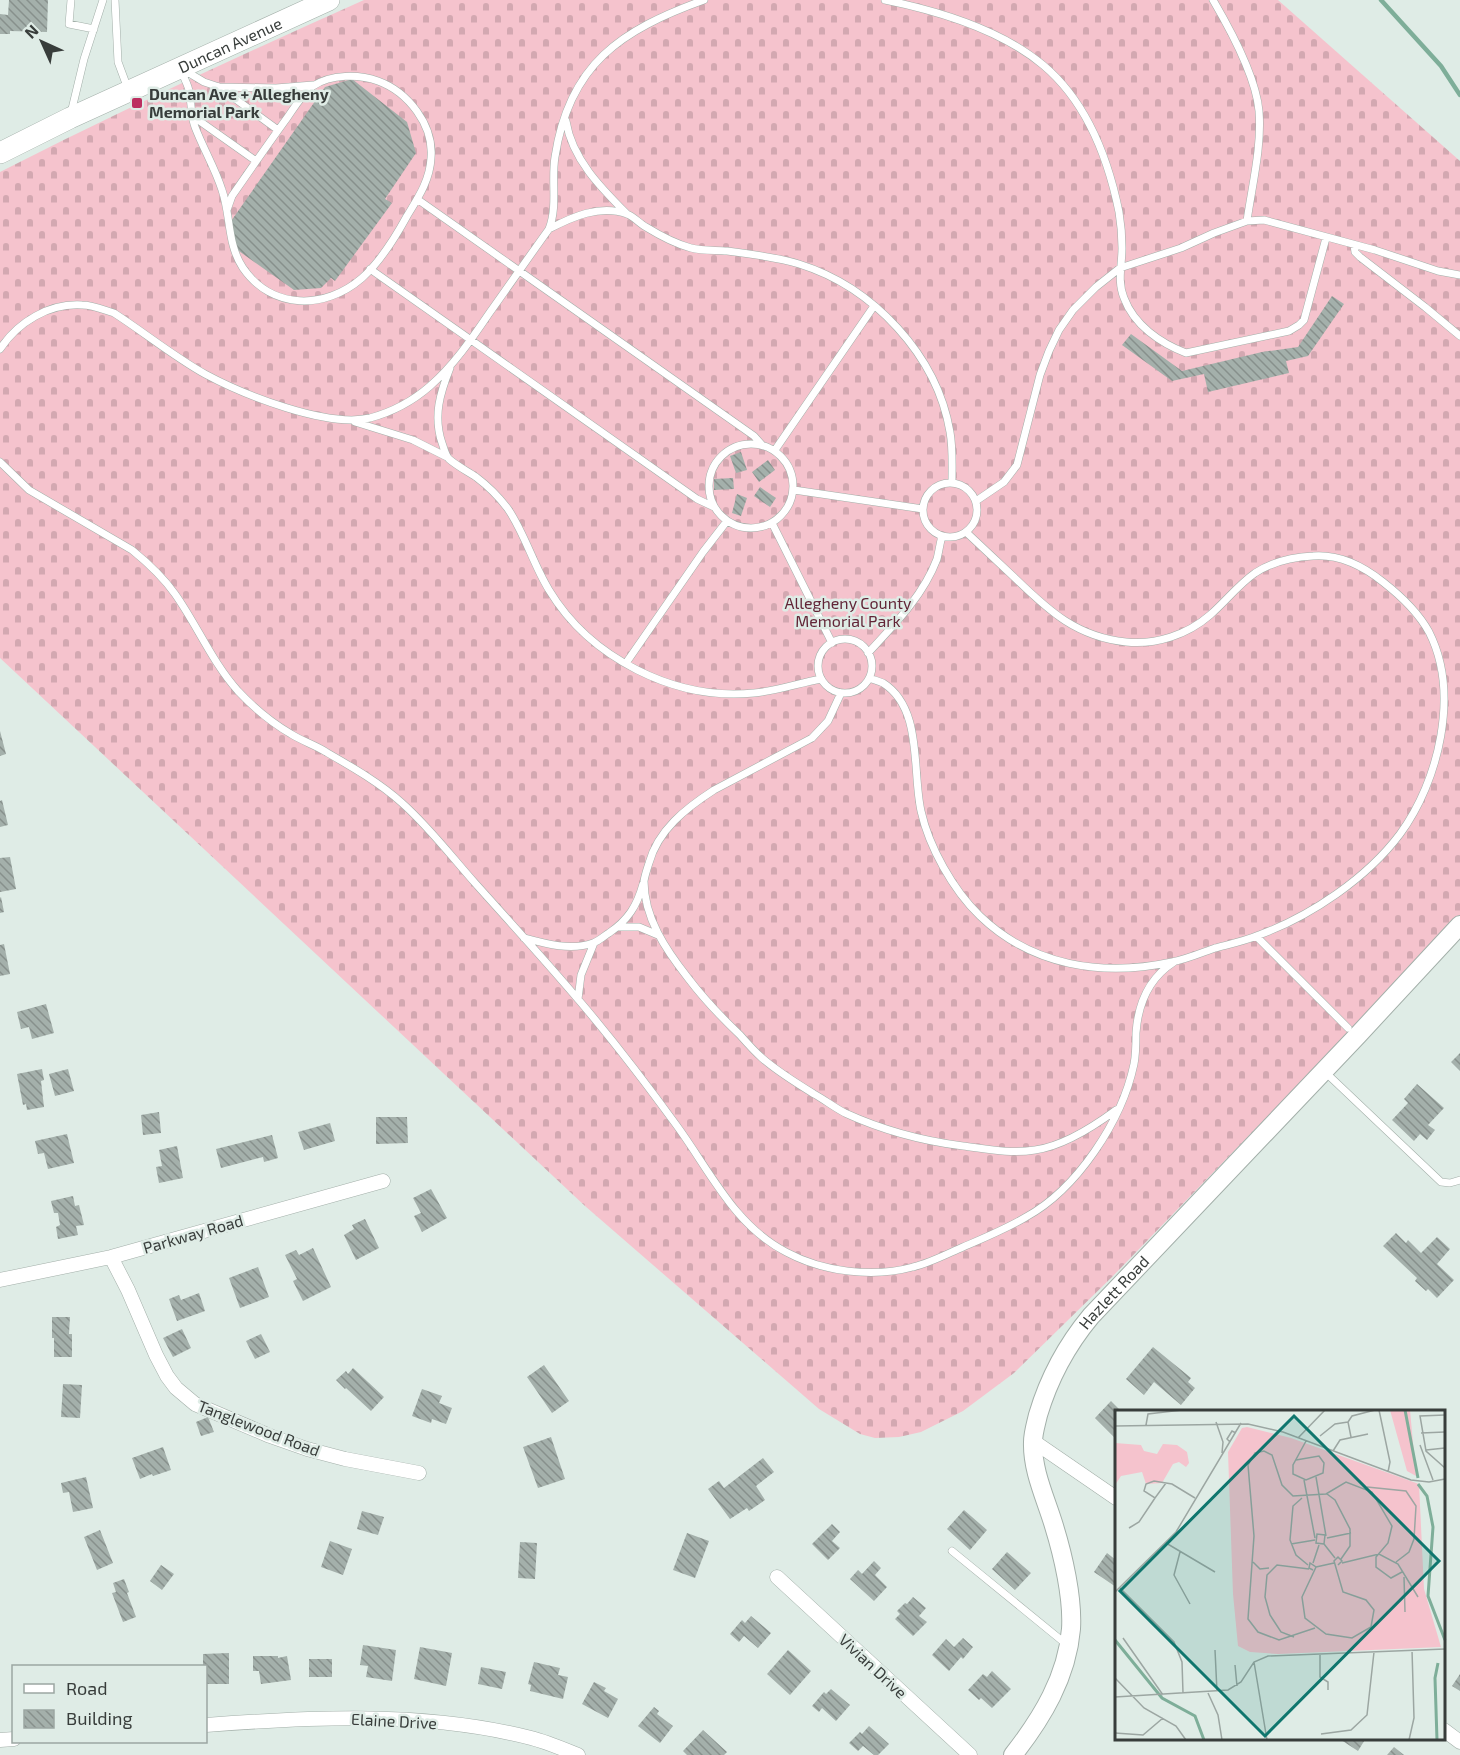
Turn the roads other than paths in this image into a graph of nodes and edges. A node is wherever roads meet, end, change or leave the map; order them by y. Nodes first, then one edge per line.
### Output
1 (71, 0) edge
2 (103, 0) edge
3 (116, 0) edge
4 (329, 0) edge
5 (704, 0) edge
6 (885, 0) edge
7 (1213, 0) edge
8 (94, 29) junction
9 (180, 68) junction
10 (315, 85) junction
11 (219, 87) junction
12 (129, 91) junction
13 (191, 115) junction
14 (565, 115) junction
15 (70, 118) junction
16 (278, 130) junction
17 (0, 153) edge
18 (256, 161) junction
19 (417, 199) junction
20 (227, 210) junction
21 (627, 214) junction
22 (1247, 221) junction
23 (549, 230) junction
24 (1326, 238) junction
25 (1354, 245) junction
26 (1120, 268) junction
27 (370, 270) junction
28 (519, 272) junction
29 (1460, 275) edge
30 (874, 306) junction
31 (1460, 336) edge
32 (470, 340) junction
33 (0, 349) edge
34 (452, 363) junction
35 (349, 420) junction
36 (762, 445) junction
37 (775, 450) junction
38 (447, 457) junction
39 (0, 462) edge
40 (952, 483) junction
41 (794, 490) junction
42 (976, 501) junction
43 (714, 507) junction
44 (923, 509) junction
45 (727, 521) junction
46 (772, 523) junction
47 (966, 532) junction
48 (942, 536) junction
49 (832, 643) junction
50 (868, 653) junction
51 (626, 663) junction
52 (821, 678) junction
53 (869, 678) junction
54 (841, 693) junction
55 (644, 879) junction
56 (1460, 925) edge
57 (617, 927) junction
58 (658, 936) junction
59 (1257, 937) junction
60 (524, 939) junction
61 (594, 943) junction
62 (1174, 962) junction
63 (578, 999) junction
64 (1348, 1028) dead end
65 (1324, 1071) junction
66 (1119, 1108) junction
67 (1460, 1180) edge
68 (384, 1181) dead end
69 (111, 1257) junction
70 (0, 1280) edge
71 (1033, 1442) junction
72 (419, 1473) dead end
73 (1115, 1497) edge
74 (952, 1551) dead end
75 (777, 1577) dead end
76 (1068, 1646) junction
77 (207, 1725) edge
78 (1445, 1731) edge
79 (1460, 1742) edge
80 (578, 1755) edge
81 (970, 1755) edge
82 (1013, 1755) edge

1 - 8 lane
2 - 8 lane
3 - 12 lane
4 - 9 main road, Duncan Avenue
5 - 14 lane
6 - 26 lane
7 - 22 lane
8 - 15 lane
9 - 11 lane
9 - 12 main road, Duncan Avenue
9 - 13 lane
10 - 11 lane
10 - 16 lane
10 - 19 lane
11 - 16 lane
12 - 15 main road, Duncan Avenue
13 - 18 lane
13 - 20 lane
14 - 21 lane
14 - 23 lane
15 - 17 main road, Duncan Avenue
16 - 18 lane
18 - 20 lane
19 - 27 lane
19 - 28 lane
20 - 27 lane
21 - 23 lane
21 - 30 lane
22 - 24 lane
22 - 26 lane
23 - 28 lane
24 - 25 lane
24 - 26 lane
25 - 29 lane
25 - 31 lane
26 - 42 lane
27 - 32 lane
28 - 32 lane
28 - 36 lane
30 - 37 lane
30 - 40 lane
32 - 34 lane
32 - 43 lane
33 - 35 lane
34 - 35 lane
34 - 38 lane
35 - 38 lane
36 - 37 lane
36 - 43 lane
37 - 41 lane
38 - 51 lane
39 - 60 lane
40 - 42 lane
40 - 44 lane
41 - 44 lane
41 - 46 lane
42 - 47 lane
43 - 45 lane
44 - 48 lane
45 - 46 lane
45 - 51 lane
46 - 49 lane
47 - 48 lane
47 - 59 lane
48 - 50 lane
49 - 50 lane
49 - 52 lane
50 - 53 lane
51 - 52 lane
52 - 54 lane
53 - 54 lane
53 - 62 lane
54 - 55 lane
55 - 57 lane
55 - 58 lane
56 - 65 street, Hazlett Road
57 - 58 lane
57 - 61 lane
58 - 66 lane
59 - 62 lane
59 - 64 lane
60 - 61 lane
60 - 63 lane
61 - 63 lane
62 - 66 lane
63 - 66 lane
65 - 67 lane
65 - 71 street, Hazlett Road
68 - 69 street, Parkway Road
69 - 70 street, Parkway Road
69 - 72 street, Tanglewood Road
71 - 73 street
71 - 76 street, Hazlett Road
74 - 76 lane
75 - 81 street, Vivian Drive
76 - 82 street, Hazlett Road
77 - 80 street, Elaine Drive
78 - 79 street

